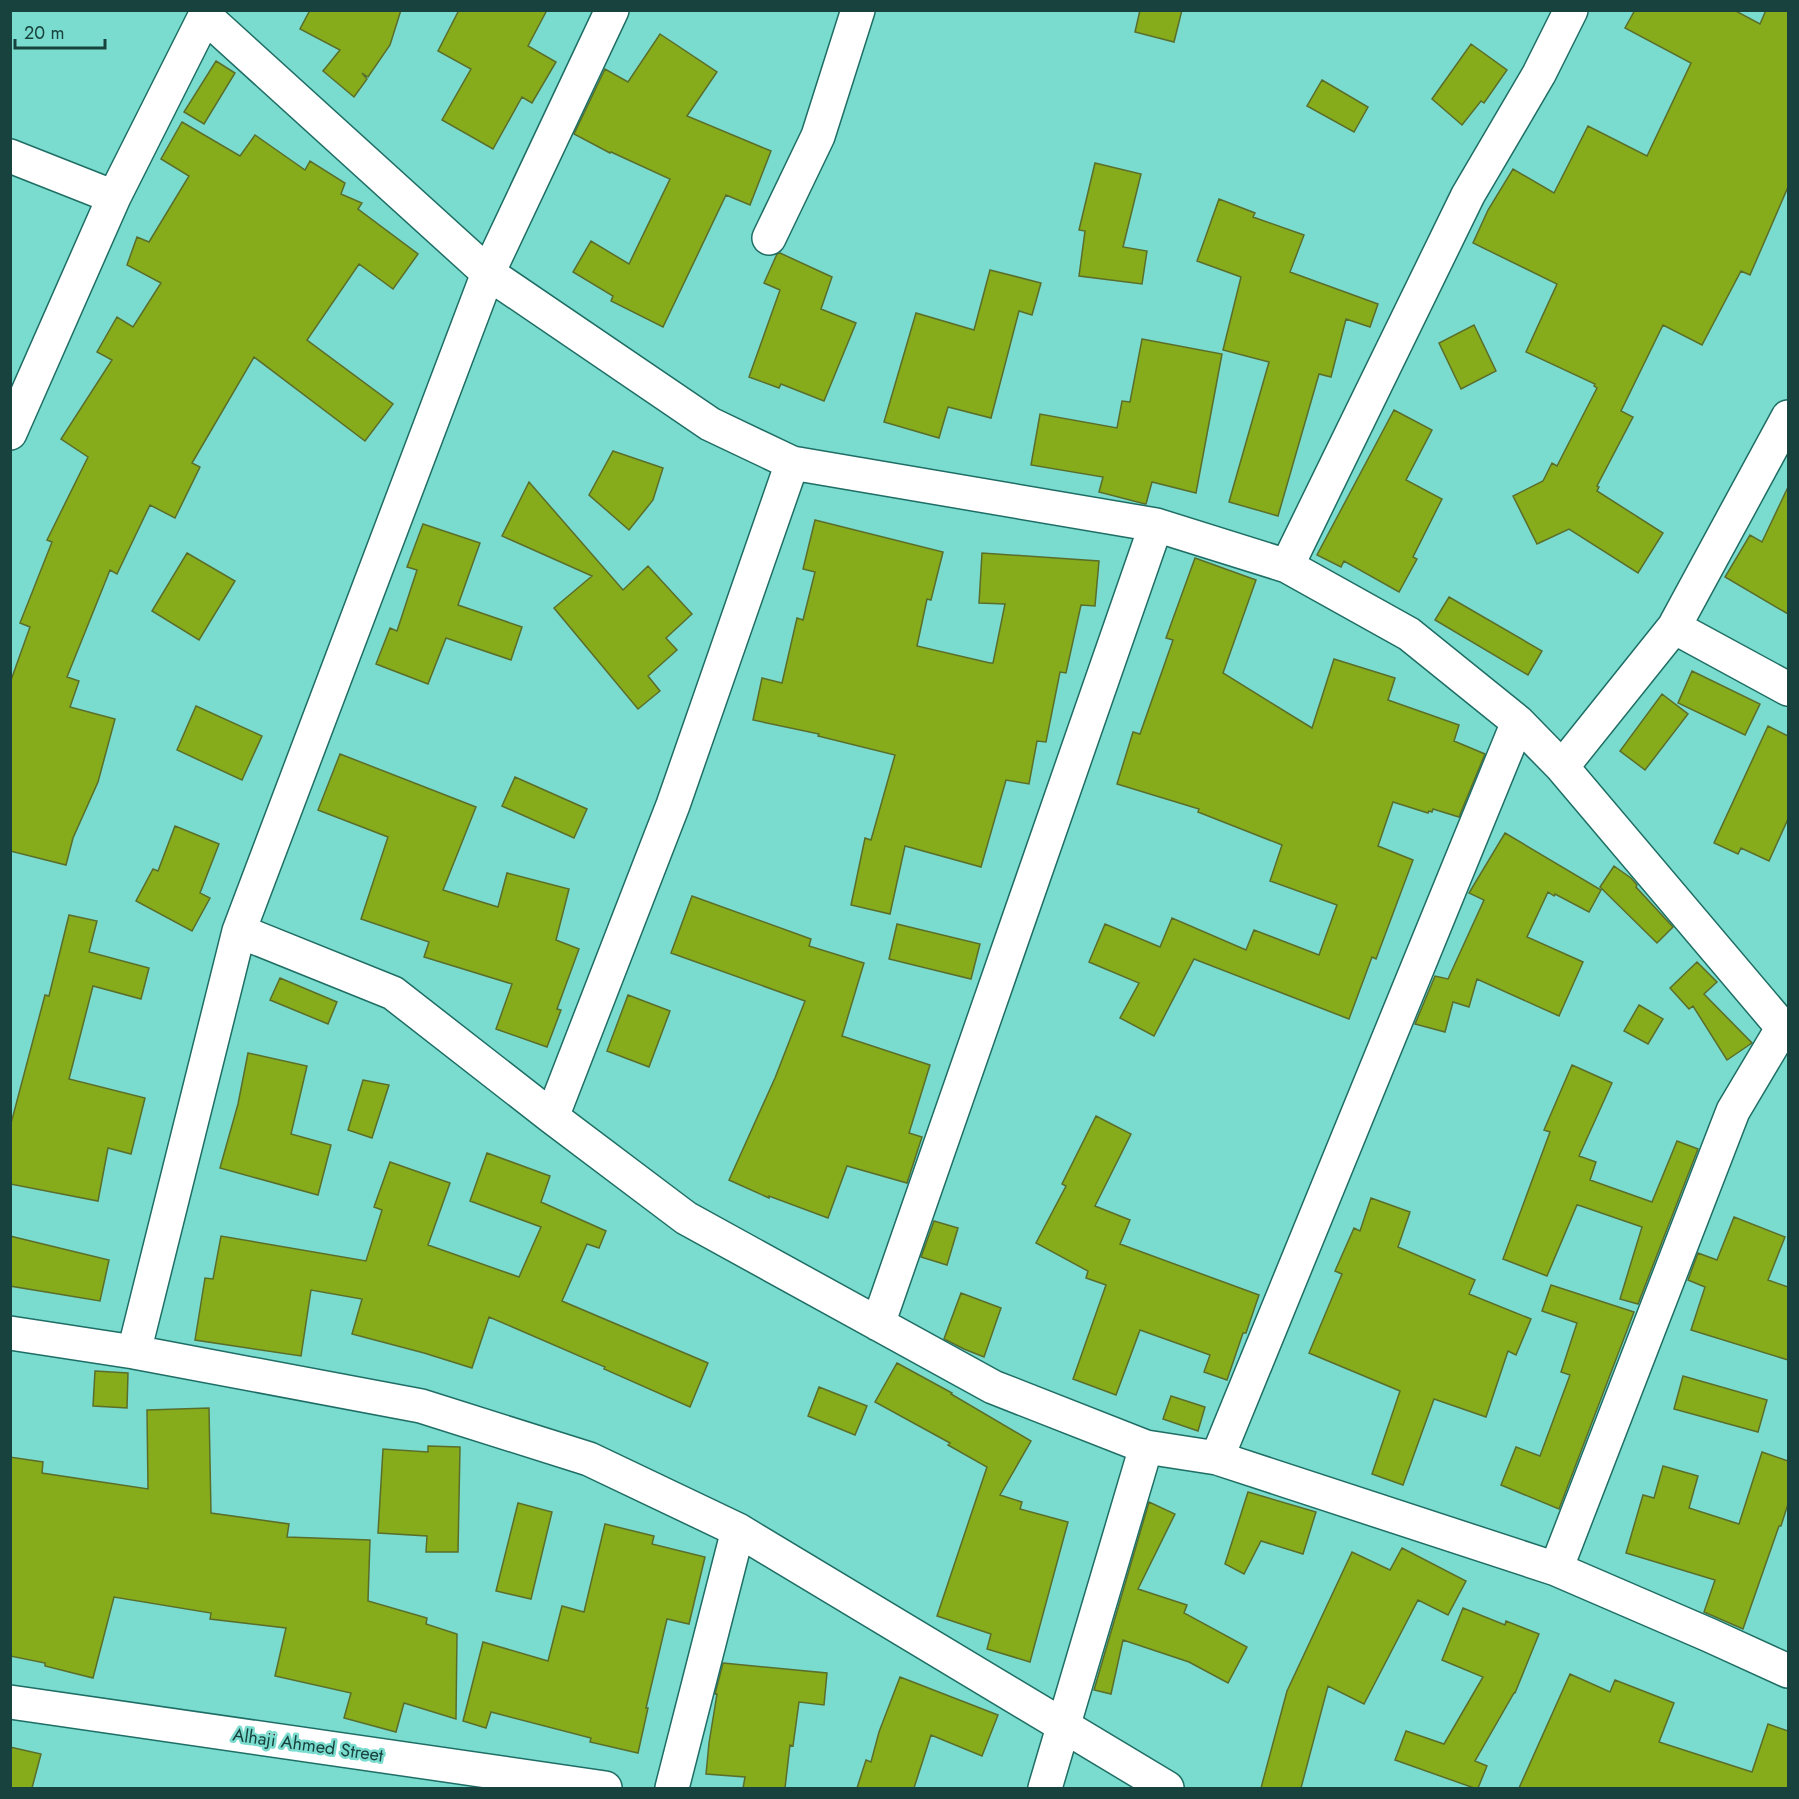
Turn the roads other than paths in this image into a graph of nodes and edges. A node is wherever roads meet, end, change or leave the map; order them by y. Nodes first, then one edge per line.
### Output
1 (612, 10) edge
2 (858, 10) edge
3 (1571, 10) edge
4 (207, 13) edge
5 (10, 156) edge
6 (114, 197) junction
7 (769, 238) dead end
8 (488, 273) junction
9 (1788, 417) edge
10 (10, 433) edge
11 (792, 463) junction
12 (1156, 525) junction
13 (1287, 566) junction
14 (1674, 627) junction
15 (1788, 689) edge
16 (1518, 722) junction
17 (1562, 767) junction
18 (239, 931) junction
19 (1787, 1029) edge
20 (552, 1117) junction
21 (878, 1324) junction
22 (10, 1333) edge
23 (134, 1352) junction
24 (1146, 1448) junction
25 (1217, 1458) junction
26 (738, 1530) junction
27 (1556, 1569) junction
28 (1788, 1671) edge
29 (10, 1702) edge
30 (1064, 1726) junction
31 (605, 1788) edge
32 (672, 1788) edge
33 (1046, 1788) edge
34 (1167, 1788) edge

1 - 8 street
2 - 7 street
3 - 13 street
4 - 6 street
4 - 8 street
5 - 6 street
6 - 10 street
8 - 11 street
8 - 18 street
9 - 14 street
11 - 12 street
11 - 20 street
12 - 13 street
12 - 21 street
13 - 16 street
14 - 15 street
14 - 17 street
16 - 17 street
16 - 25 street
17 - 19 street
18 - 20 street
18 - 23 street
19 - 27 street
20 - 21 street
21 - 24 street
22 - 23 street
23 - 26 street
24 - 25 street
24 - 30 street
25 - 27 street
26 - 30 street
26 - 32 street
27 - 28 street
29 - 31 street, Alhaji Ahmed Street
30 - 33 street
30 - 34 street

